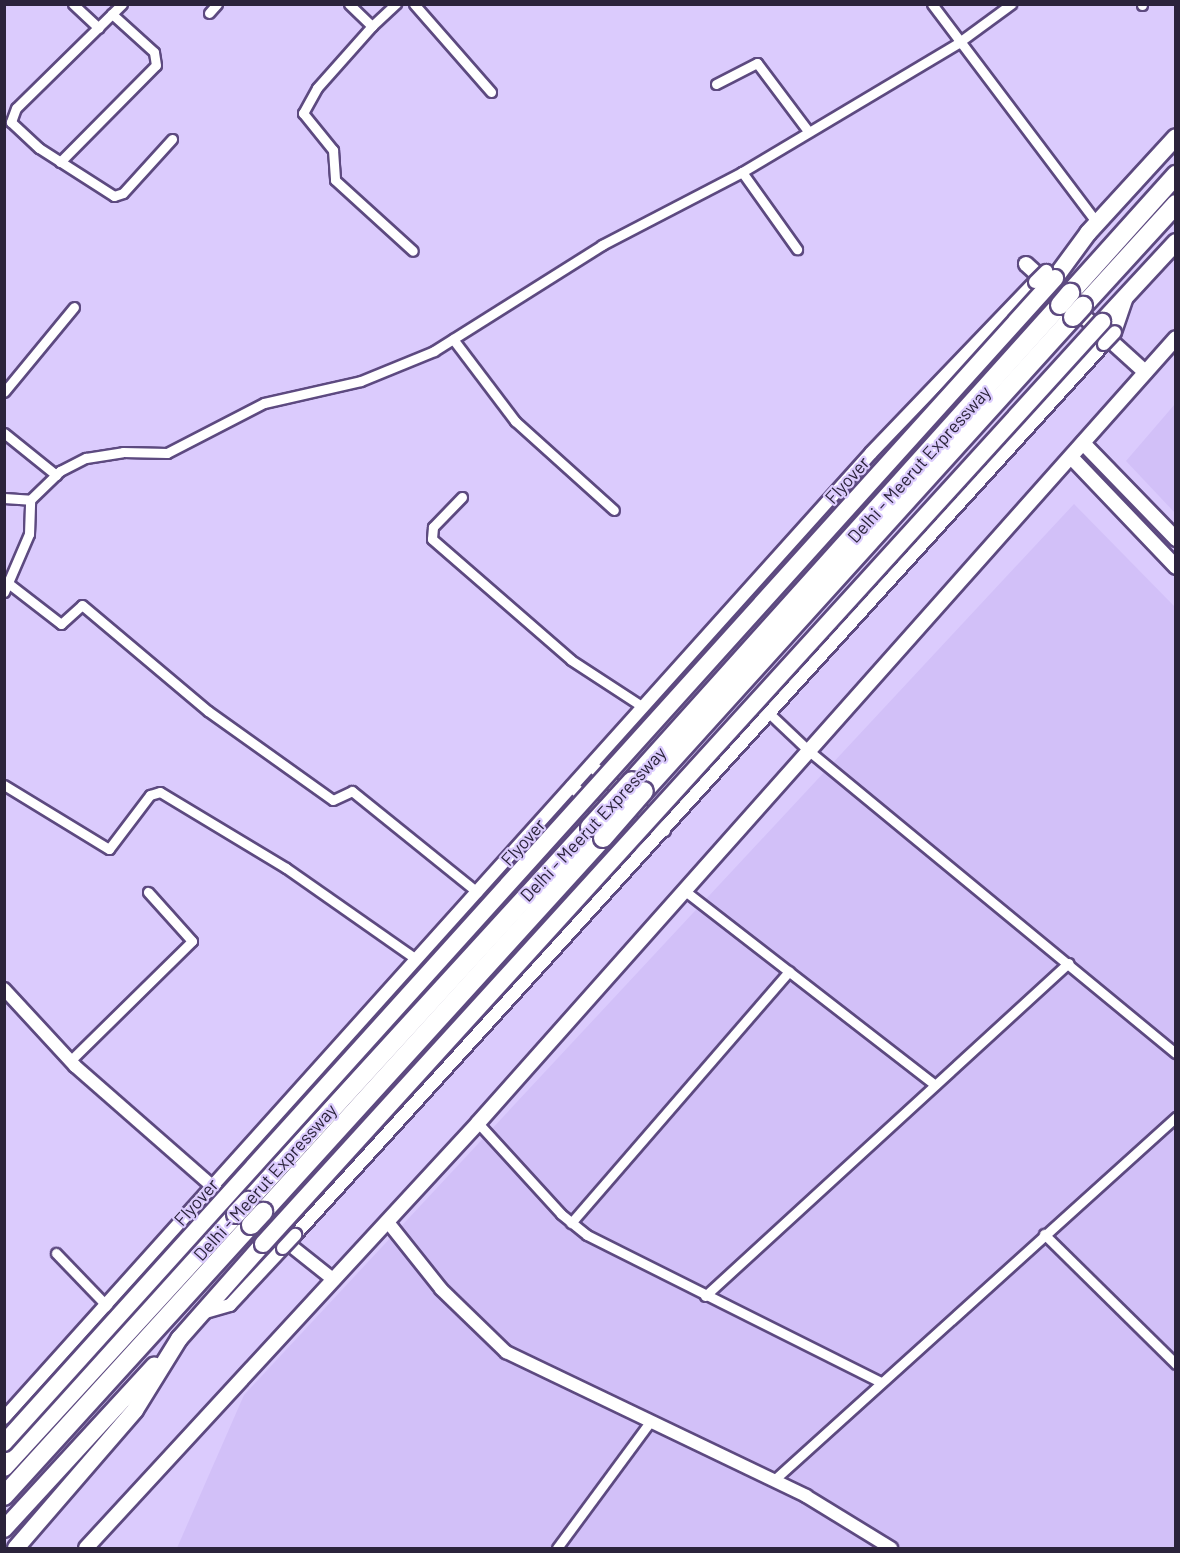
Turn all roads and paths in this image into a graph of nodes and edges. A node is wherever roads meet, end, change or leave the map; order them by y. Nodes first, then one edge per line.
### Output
1 (73, 4) edge
2 (122, 4) edge
3 (217, 4) edge
4 (349, 4) edge
5 (396, 4) edge
6 (414, 4) edge
7 (932, 4) edge
8 (1011, 4) edge
9 (209, 13) dead end
10 (112, 15) junction
11 (372, 26) junction
12 (99, 28) junction
13 (958, 43) junction
14 (716, 84) dead end
15 (490, 92) dead end
16 (808, 131) junction
17 (1176, 137) edge
18 (172, 139) dead end
19 (60, 162) junction
20 (742, 172) junction
21 (1176, 175) edge
22 (1176, 204) edge
23 (1097, 223) junction
24 (1176, 242) edge
25 (797, 249) dead end
26 (413, 251) dead end
27 (1026, 264) dead end
28 (1051, 275) junction
29 (1071, 305) junction
30 (74, 307) dead end
31 (1108, 327) junction
32 (1176, 338) edge
33 (453, 339) junction
34 (1145, 372) junction
35 (4, 392) edge
36 (4, 433) edge
37 (1083, 443) junction
38 (1071, 457) junction
39 (56, 475) junction
40 (462, 497) dead end
41 (4, 498) edge
42 (30, 500) junction
43 (614, 510) dead end
44 (1176, 539) edge
45 (1176, 567) edge
46 (6, 587) edge
47 (643, 707) junction
48 (770, 714) junction
49 (809, 751) junction
50 (591, 765) junction
51 (4, 785) edge
52 (572, 786) junction
53 (664, 830) junction
54 (596, 833) junction
55 (644, 852) junction
56 (685, 891) junction
57 (148, 892) dead end
58 (477, 892) junction
59 (416, 959) junction
60 (1068, 963) junction
61 (789, 970) junction
62 (4, 989) edge
63 (1176, 1053) edge
64 (70, 1061) junction
65 (934, 1084) junction
66 (1176, 1117) edge
67 (478, 1123) junction
68 (213, 1187) junction
69 (387, 1221) junction
70 (570, 1223) junction
71 (1044, 1234) junction
72 (56, 1253) dead end
73 (334, 1280) junction
74 (705, 1296) junction
75 (107, 1306) junction
76 (202, 1313) junction
77 (179, 1338) junction
78 (1176, 1364) edge
79 (880, 1382) junction
80 (4, 1418) edge
81 (649, 1423) junction
82 (4, 1443) edge
83 (4, 1467) edge
84 (774, 1480) junction
85 (4, 1496) edge
86 (4, 1529) edge
87 (562, 1547) edge
88 (16, 1548) edge
89 (86, 1548) edge
90 (891, 1548) edge

1 - 12 street
2 - 10 street
3 - 9 street
4 - 11 street
5 - 11 street
6 - 15 street
7 - 13 street
8 - 13 street
10 - 12 street
10 - 19 street
11 - 26 street
12 - 19 street
13 - 16 street
13 - 23 street
14 - 16 street
16 - 20 street
17 - 23 highway, Flyover
18 - 19 street
20 - 25 street
20 - 33 street
21 - 29 highway, Delhi - Meerut Expressway
22 - 29 highway, Delhi - Meerut Expressway
23 - 28 highway, Flyover
24 - 31 highway
27 - 34 main road
28 - 47 street, bridge
28 - 82 highway, Flyover, bridge
29 - 54 highway, Delhi - Meerut Expressway, bridge
30 - 35 street
31 - 48 street, bridge
31 - 76 highway, bridge
32 - 34 main road
33 - 39 street
33 - 43 street
34 - 37 main road
36 - 39 street
37 - 38 main road
37 - 44 main road
38 - 45 main road
38 - 49 main road
39 - 42 street
40 - 47 street
41 - 42 street
42 - 46 street
46 - 58 street
47 - 50 street
48 - 49 street
48 - 53 street
49 - 56 main road
49 - 60 street
50 - 52 street
50 - 53 street
51 - 59 street
52 - 55 street
52 - 58 street
53 - 55 street
54 - 83 highway, Delhi - Meerut Expressway
54 - 85 highway, Delhi - Meerut Expressway
55 - 76 street, bridge
56 - 61 street
56 - 67 main road
57 - 64 street
58 - 59 street
59 - 68 street
60 - 63 street
60 - 65 street
61 - 65 street
61 - 70 street
62 - 64 street
64 - 68 street
65 - 74 street
66 - 71 street
67 - 69 main road
67 - 70 street
68 - 73 street
68 - 75 street
69 - 73 main road
69 - 81 street
70 - 74 street
71 - 78 street
71 - 79 street
72 - 75 street
73 - 89 main road
74 - 79 street
75 - 80 street
76 - 77 highway
77 - 86 highway
77 - 88 highway
79 - 84 street
81 - 84 street
81 - 87 street
84 - 90 street

